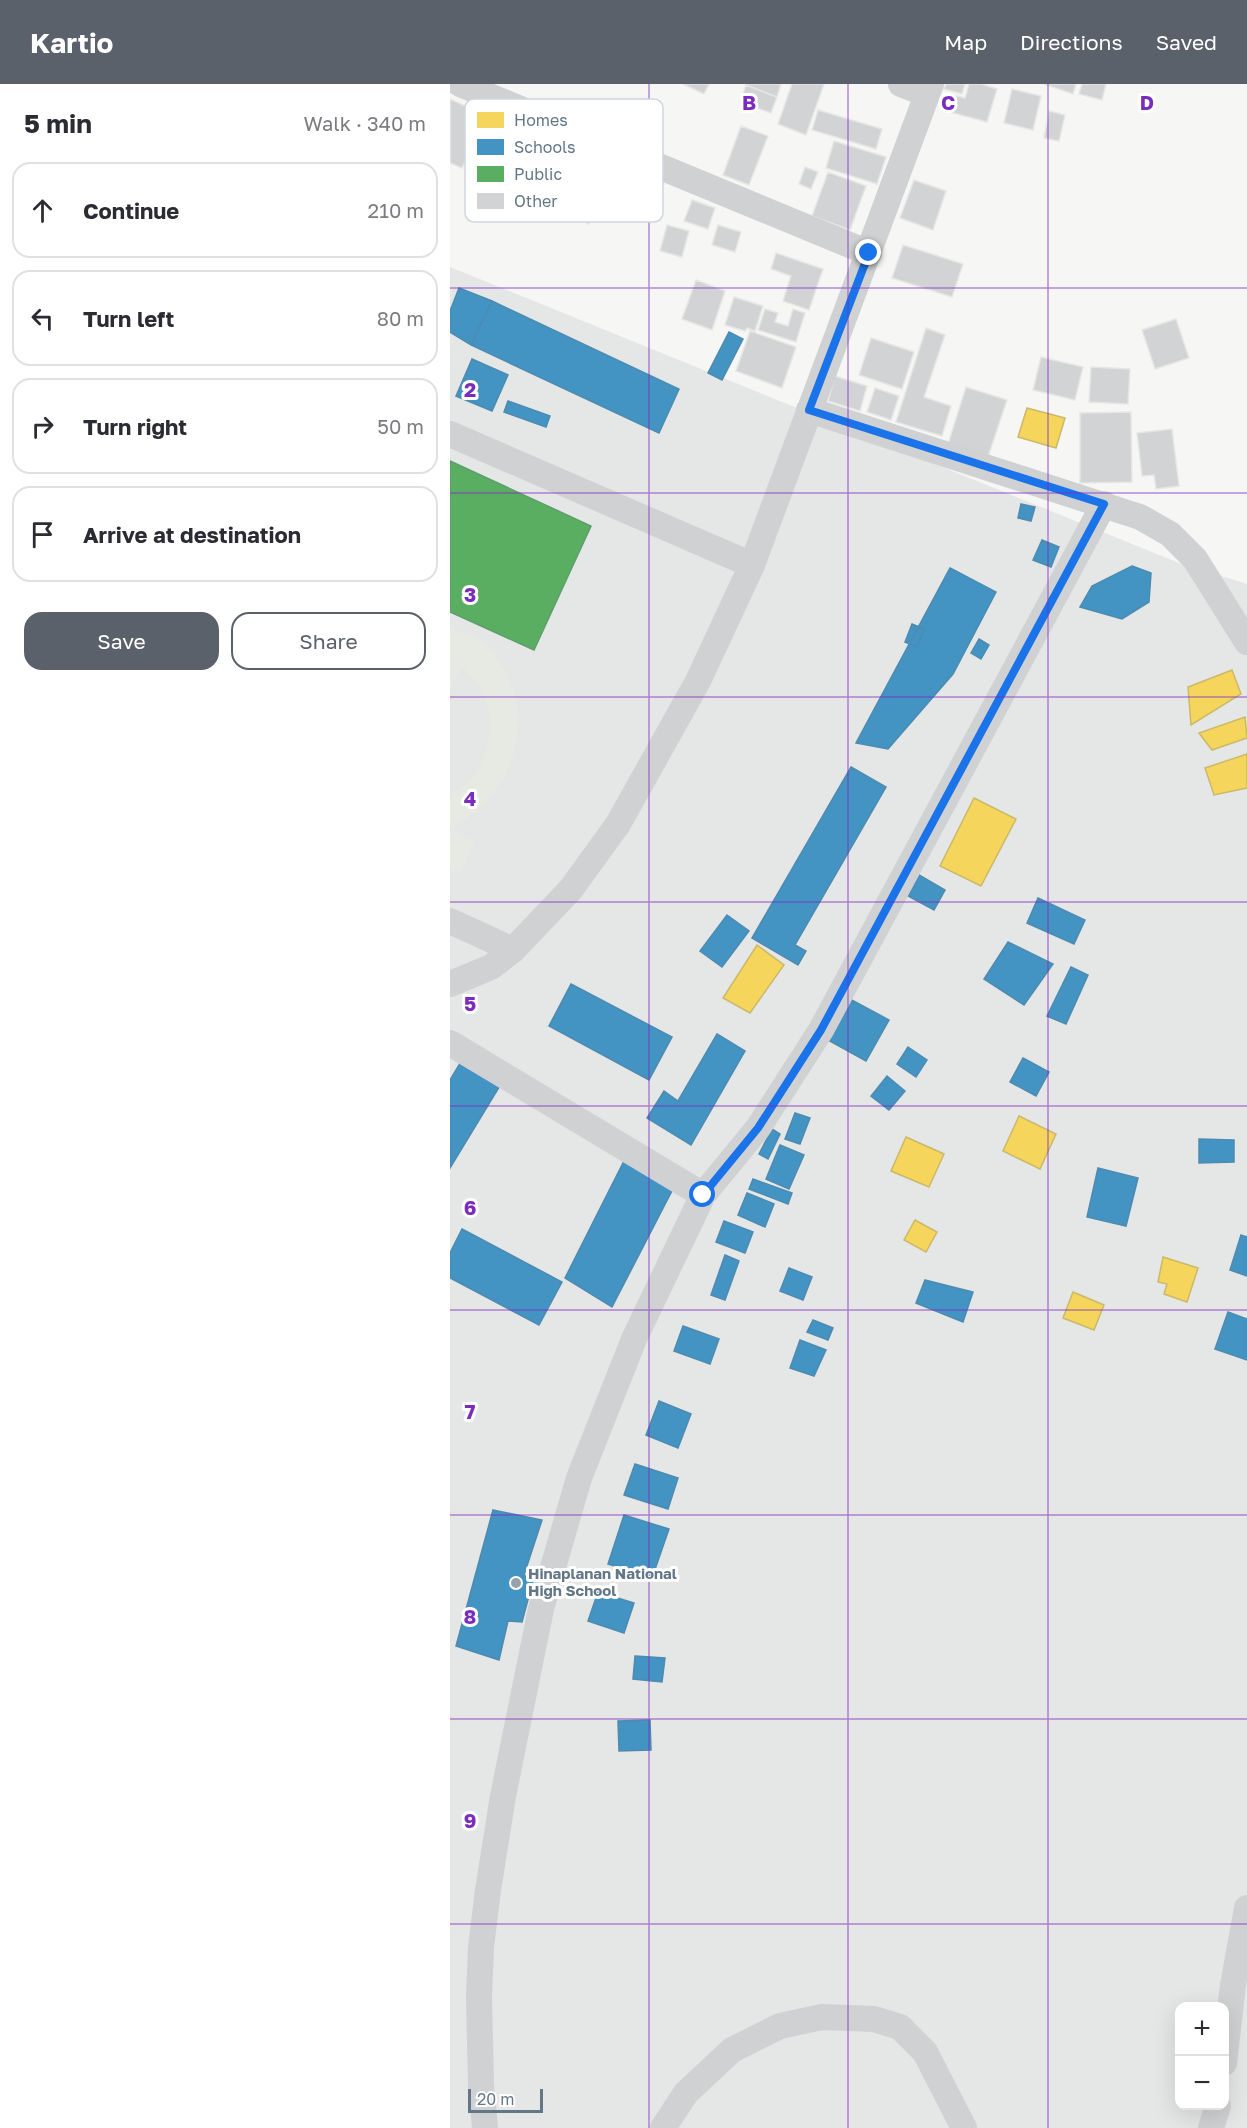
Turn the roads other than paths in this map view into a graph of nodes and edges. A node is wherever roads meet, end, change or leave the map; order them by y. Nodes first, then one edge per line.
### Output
1 (460, 84) edge
2 (901, 84) edge
3 (929, 89) edge
4 (496, 99) edge
5 (663, 168) edge
6 (869, 253) junction
7 (809, 410) junction
8 (450, 434) edge
9 (1104, 504) junction
10 (752, 565) junction
11 (1247, 642) edge
12 (450, 921) edge
13 (513, 950) junction
14 (450, 984) edge
15 (450, 1043) edge
16 (703, 1195) junction
17 (1247, 1908) edge
18 (1225, 2056) edge
19 (1217, 2110) edge
20 (485, 2128) edge
21 (663, 2128) edge
22 (964, 2128) edge
23 (1210, 2128) edge

1 - 4 street
2 - 3 street
3 - 6 street
5 - 6 street
6 - 7 street
7 - 9 street
7 - 10 street
8 - 10 street
9 - 11 street
9 - 16 street
10 - 13 street
12 - 13 street
13 - 14 street
15 - 16 street
16 - 20 street
17 - 18 street
19 - 23 street
21 - 22 street

